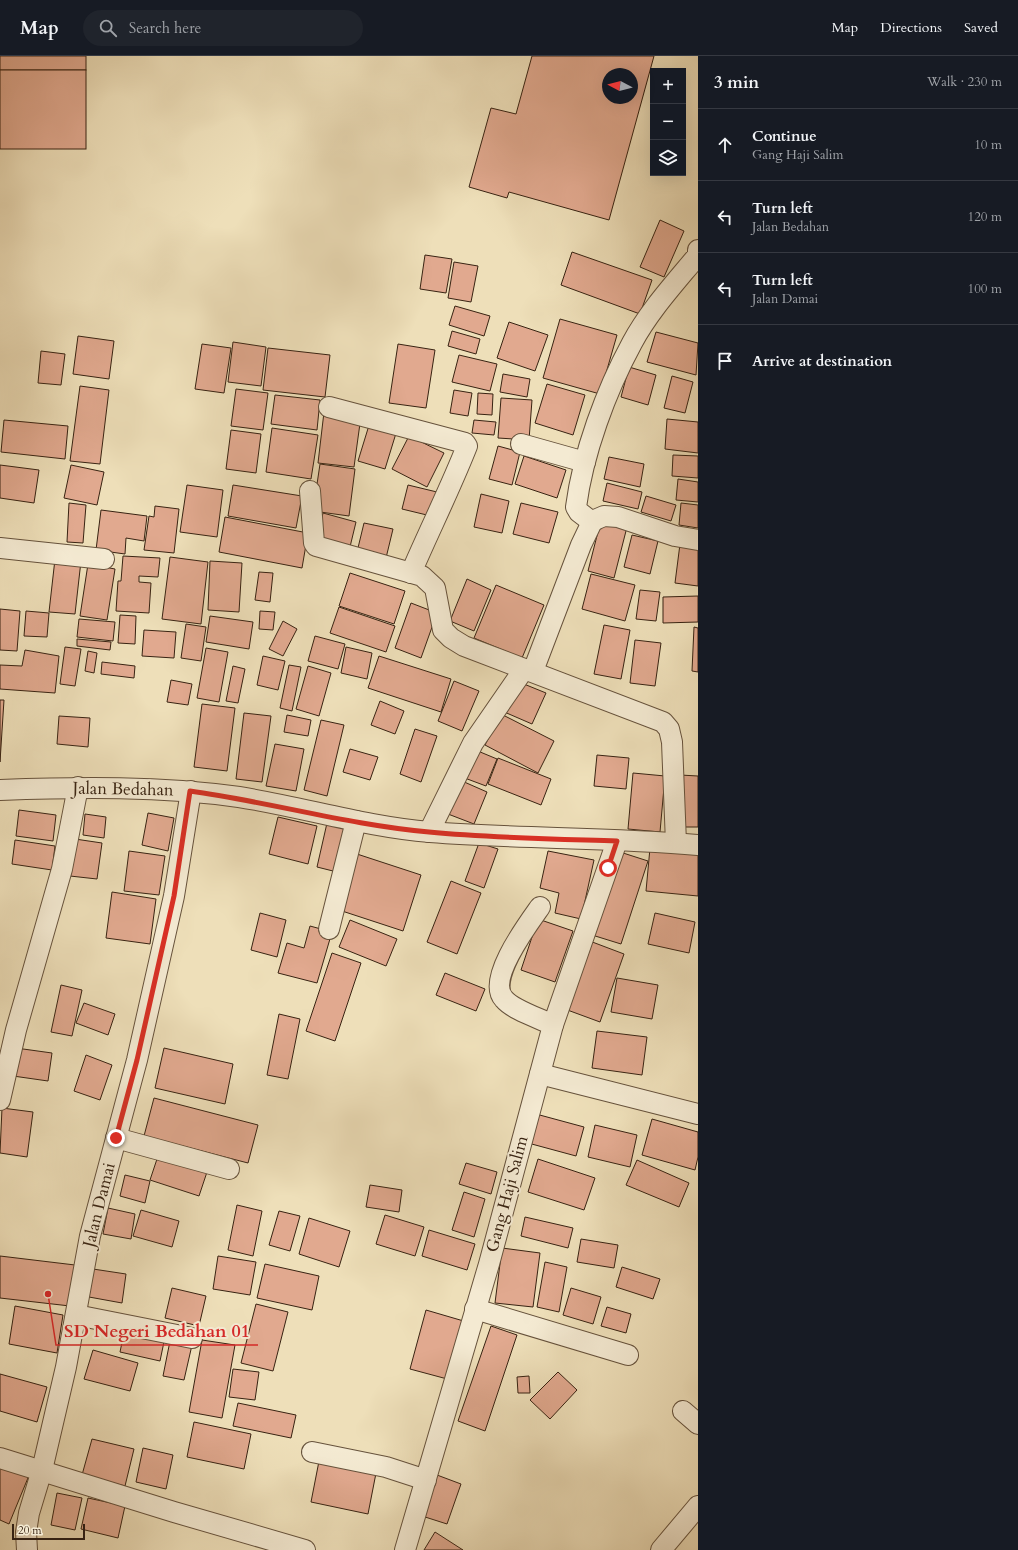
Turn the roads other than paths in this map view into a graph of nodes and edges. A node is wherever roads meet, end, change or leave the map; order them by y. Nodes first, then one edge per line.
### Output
1 (698, 250) edge
2 (329, 407) dead end
3 (521, 444) dead end
4 (585, 462) junction
5 (310, 491) dead end
6 (592, 522) junction
7 (698, 540) edge
8 (0, 548) edge
9 (104, 559) dead end
10 (411, 573) junction
11 (528, 670) junction
12 (78, 787) junction
13 (0, 790) edge
14 (190, 791) junction
15 (356, 821) junction
16 (429, 832) junction
17 (617, 841) junction
18 (676, 843) junction
19 (698, 845) edge
20 (540, 907) dead end
21 (329, 929) dead end
22 (553, 1025) junction
23 (540, 1074) junction
24 (0, 1100) edge
25 (698, 1114) edge
26 (116, 1138) junction
27 (230, 1169) dead end
28 (475, 1309) junction
29 (76, 1315) junction
30 (192, 1338) dead end
31 (628, 1355) dead end
32 (312, 1452) dead end
33 (0, 1458) edge
34 (42, 1470) junction
35 (426, 1480) junction
36 (698, 1506) edge
37 (27, 1550) edge
38 (305, 1550) edge
39 (405, 1550) edge
40 (661, 1550) edge

1 - 4 street
2 - 10 street
3 - 4 street
4 - 6 street
5 - 10 street
6 - 7 street
6 - 11 street
8 - 9 street
10 - 11 street
11 - 16 street
11 - 18 street
12 - 13 street, Jalan Bedahan
12 - 14 street, Jalan Bedahan
12 - 24 street
14 - 15 street, Jalan Bedahan
14 - 26 street, Jalan Damai
15 - 16 street, Jalan Bedahan
15 - 21 street
16 - 17 street, Jalan Bedahan
17 - 18 street, Jalan Bedahan
17 - 22 street, Gang Haji Salim
18 - 19 street, Jalan Bedahan
20 - 22 street
22 - 23 street, Gang Haji Salim
23 - 25 street
23 - 28 street, Gang Haji Salim
26 - 27 street
26 - 29 street, Jalan Damai
28 - 31 street
28 - 35 street, Gang Haji Salim
29 - 30 street
29 - 34 street, Jalan Damai
32 - 35 street
33 - 34 street
34 - 37 street, Jalan Damai
34 - 38 street
35 - 39 street, Gang Haji Salim
36 - 40 street

